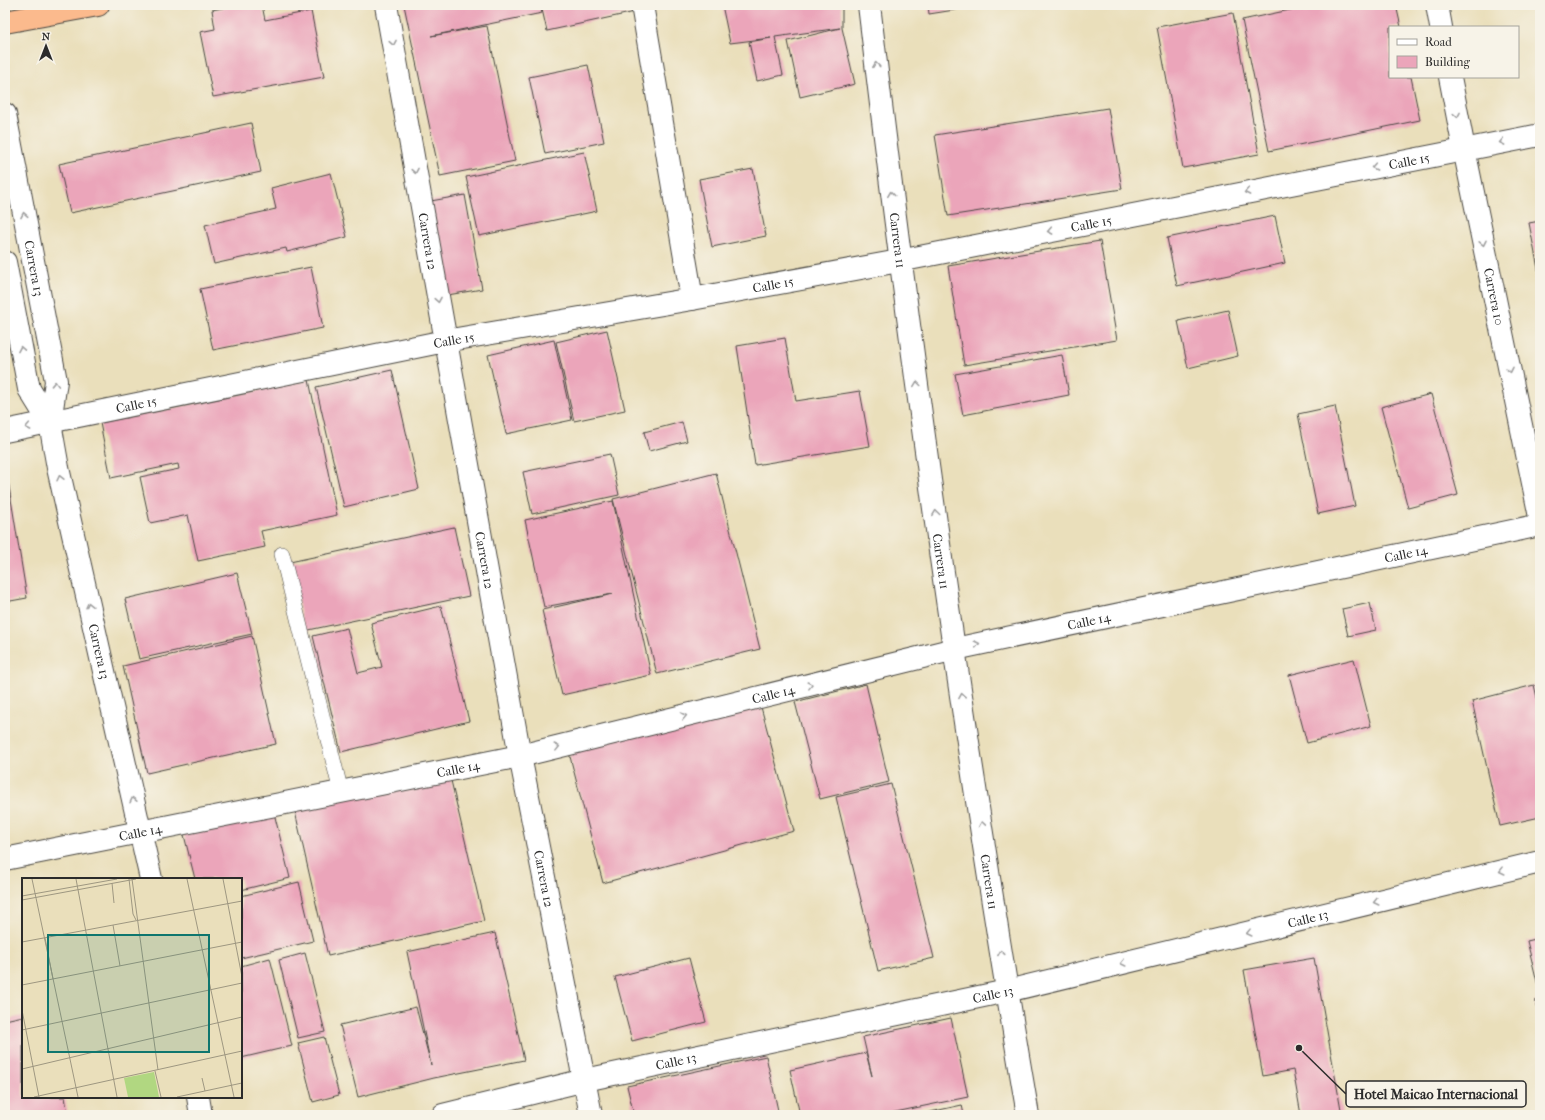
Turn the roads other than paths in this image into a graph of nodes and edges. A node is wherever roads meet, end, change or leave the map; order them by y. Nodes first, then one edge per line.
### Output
1 (98, 5) edge
2 (386, 5) edge
3 (642, 5) edge
4 (869, 5) edge
5 (1437, 5) edge
6 (5, 22) edge
7 (1441, 26) edge
8 (1450, 78) edge
9 (5, 114) edge
10 (1540, 135) edge
11 (1464, 150) junction
12 (899, 261) junction
13 (5, 262) edge
14 (692, 299) junction
15 (445, 341) junction
16 (50, 422) junction
17 (5, 431) edge
18 (1540, 517) edge
19 (1540, 525) edge
20 (282, 554) dead end
21 (955, 649) junction
22 (520, 756) junction
23 (341, 792) junction
24 (140, 832) junction
25 (5, 859) edge
26 (1540, 862) edge
27 (151, 878) edge
28 (1007, 991) junction
29 (585, 1080) junction
30 (198, 1098) edge
31 (201, 1115) edge
32 (443, 1115) edge
33 (592, 1115) edge
34 (1028, 1115) edge

1 - 6 highway
2 -> 15 street, Carrera 12
3 - 14 street
12 -> 4 street, Carrera 11
5 - 7 street
8 -> 11 street, Carrera 10
16 -> 9 street, Carrera 13
10 -> 11 street, Calle 15
11 -> 12 street, Calle 15
11 -> 18 street, Carrera 10
12 - 14 street, Calle 15
21 -> 12 street, Carrera 11
16 -> 13 street, Carrera 13
14 - 15 street, Calle 15
15 - 16 street, Calle 15
15 - 22 street, Carrera 12
16 -> 17 street, Calle 15
24 -> 16 street, Carrera 13
21 -> 19 street, Calle 14
20 - 23 lane
22 -> 21 street, Calle 14
28 -> 21 street, Carrera 11
22 - 23 street, Calle 14
22 - 29 street, Carrera 12
23 - 24 street, Calle 14
24 - 25 street, Calle 14
24 - 27 street, Carrera 13
26 -> 28 street, Calle 13
28 - 29 street, Calle 13
28 - 34 street, Carrera 11
29 - 32 street, Calle 13
29 - 33 street, Carrera 12
30 - 31 street

